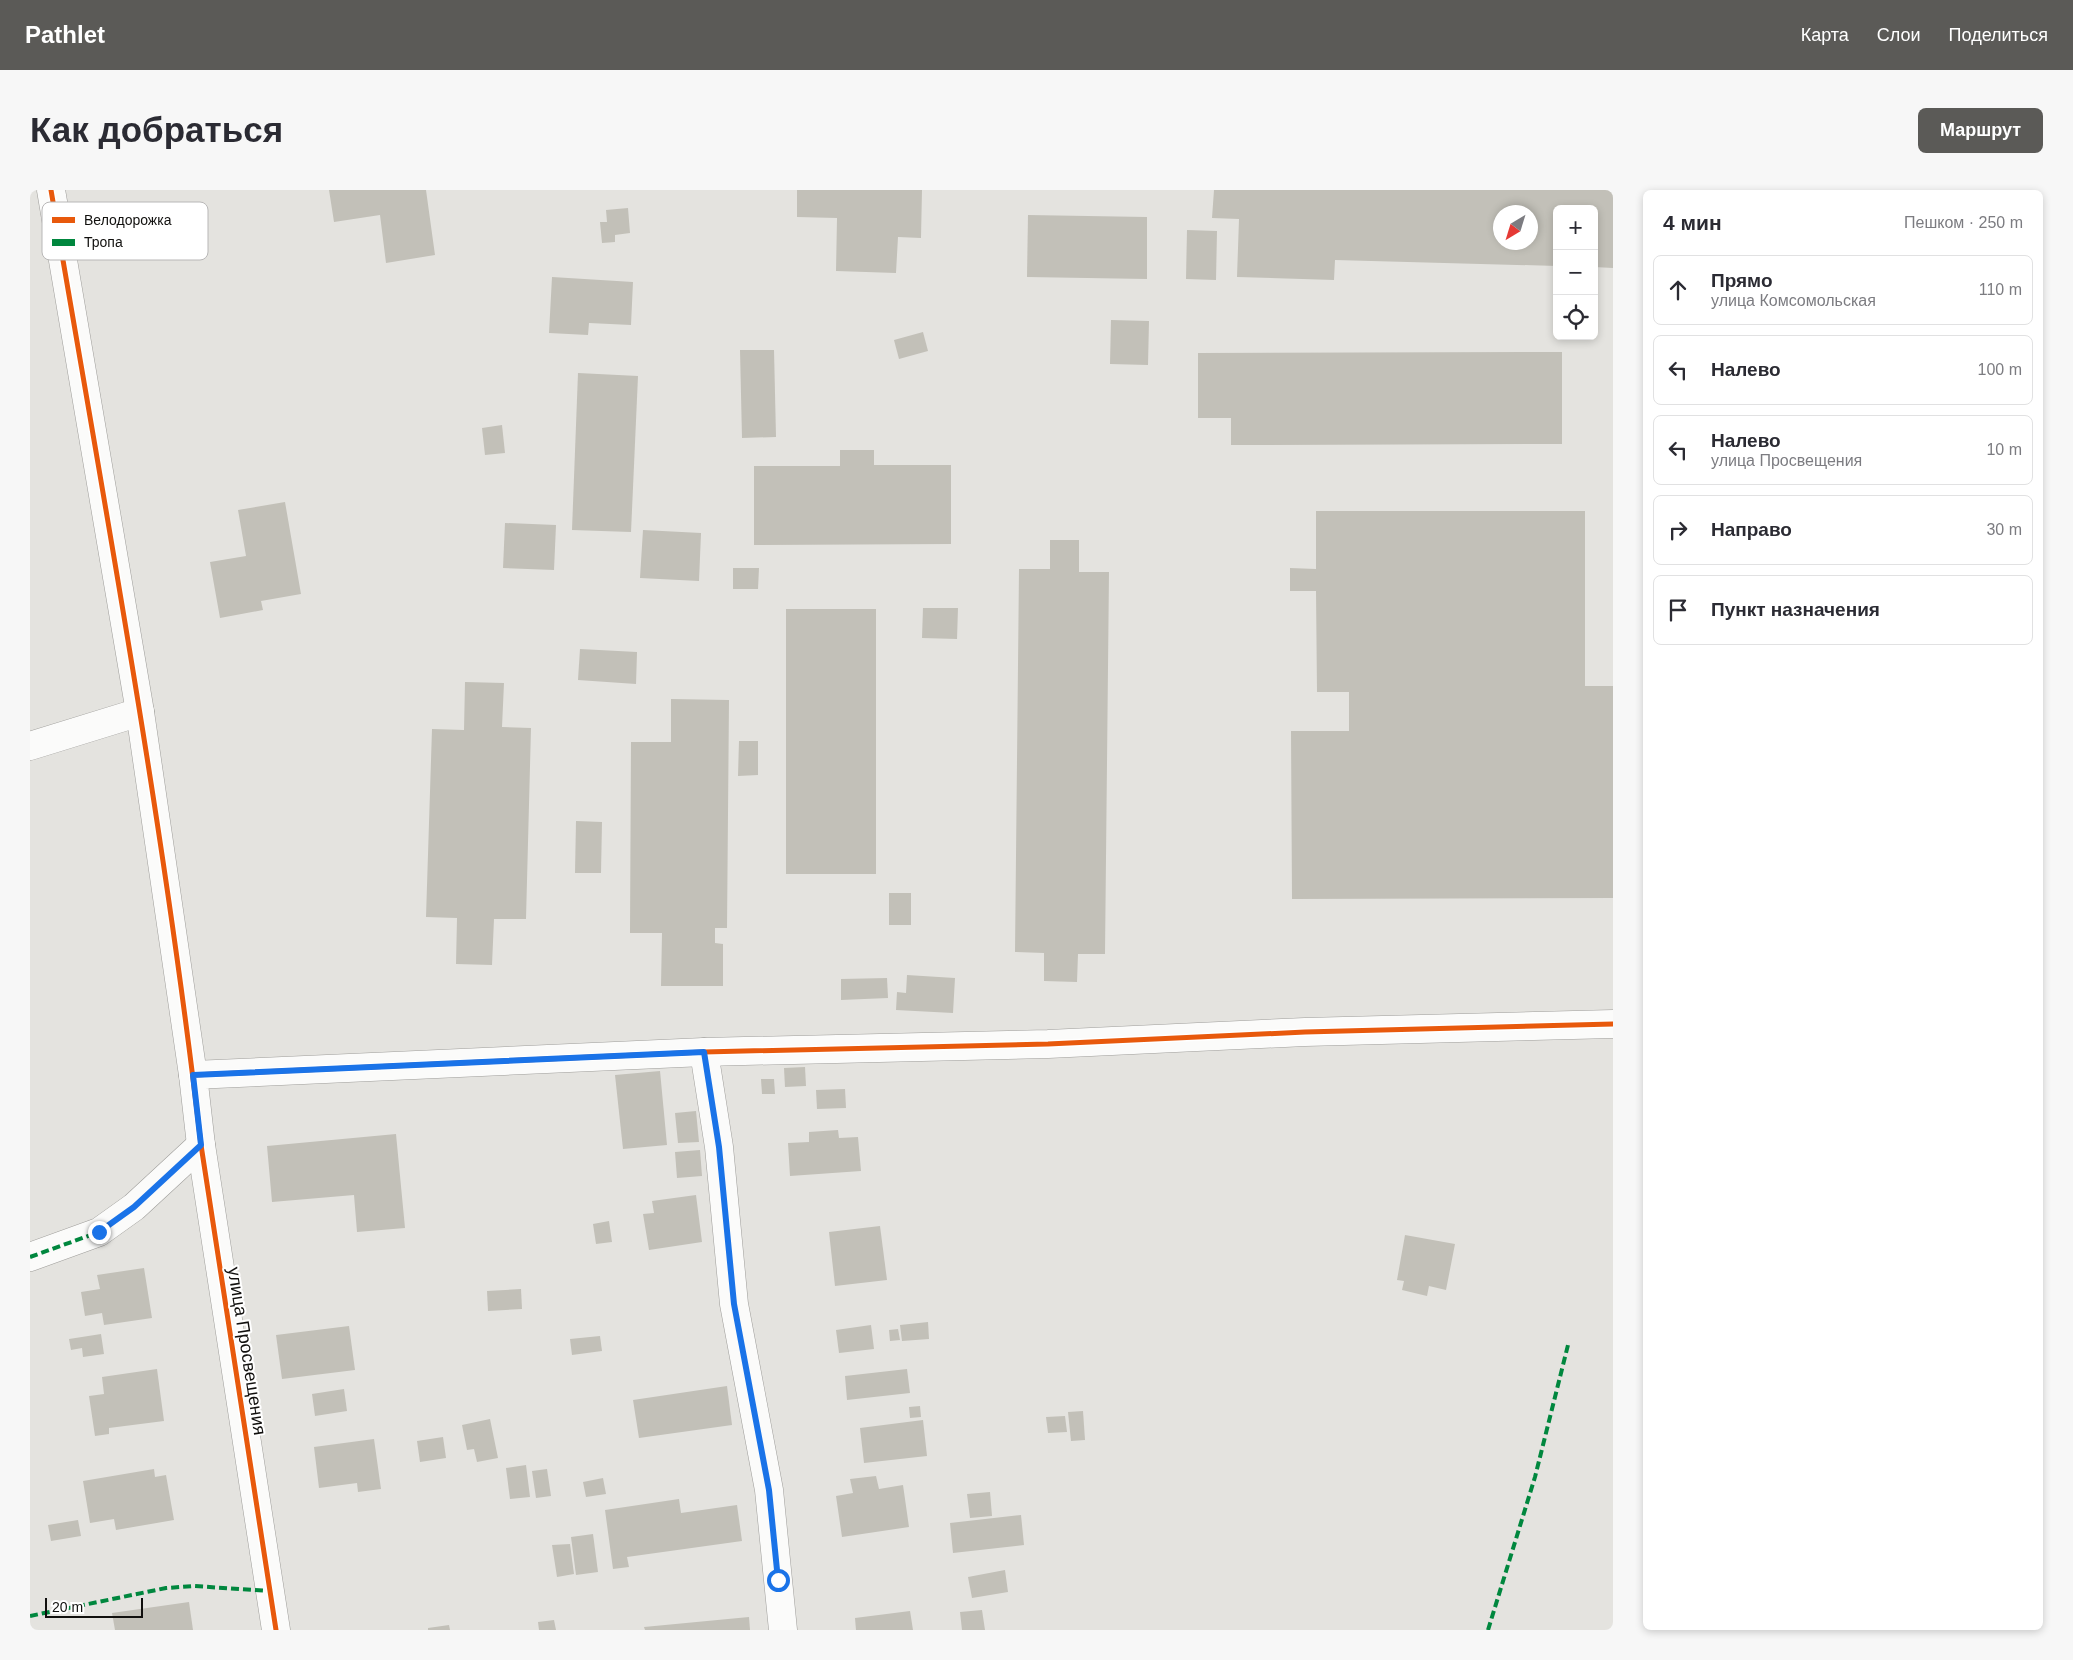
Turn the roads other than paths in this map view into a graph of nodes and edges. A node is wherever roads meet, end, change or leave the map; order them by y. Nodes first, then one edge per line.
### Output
1 (63, 260) edge
2 (140, 712) junction
3 (30, 746) edge
4 (1613, 1024) edge
5 (704, 1052) junction
6 (193, 1075) junction
7 (201, 1145) junction
8 (30, 1257) edge
9 (276, 1630) edge
10 (783, 1630) edge

1 - 2 street, улица Просвещения
2 - 3 street
2 - 6 street, улица Просвещения
4 - 5 street
5 - 6 street
5 - 10 street
6 - 7 street, улица Просвещения
7 - 8 street
7 - 9 street, улица Просвещения

